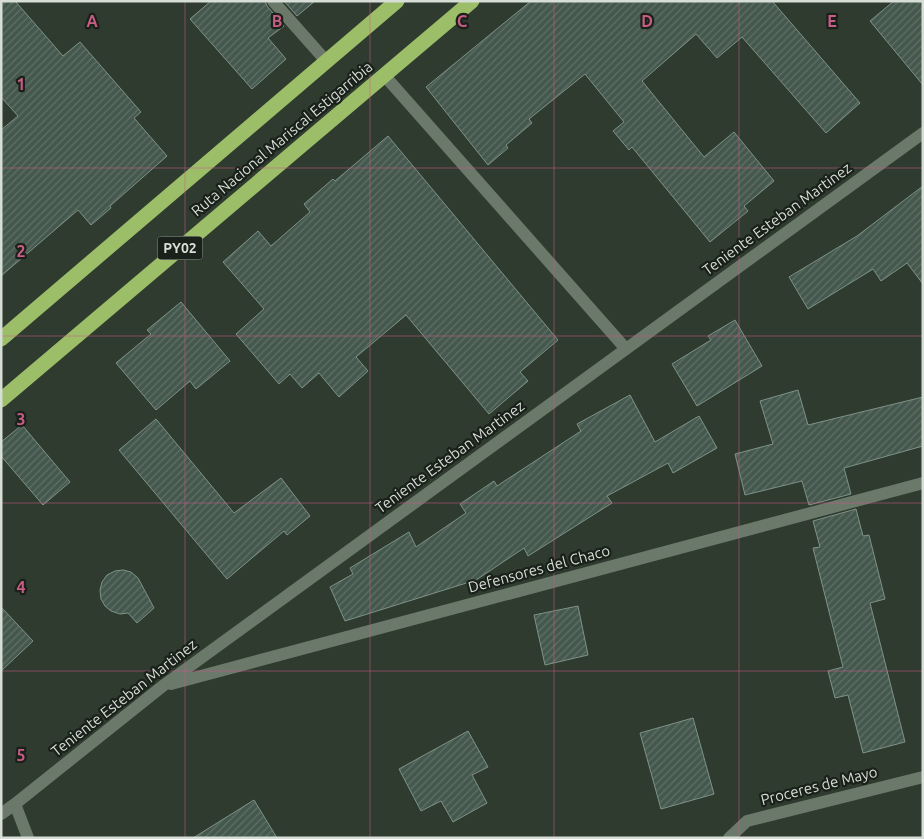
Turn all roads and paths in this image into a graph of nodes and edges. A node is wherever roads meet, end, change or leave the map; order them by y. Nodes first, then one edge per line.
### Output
1 (273, 1) edge
2 (398, 1) edge
3 (472, 1) edge
4 (327, 62) junction
5 (384, 76) junction
6 (923, 133) edge
7 (1, 339) edge
8 (626, 349) junction
9 (1, 400) edge
10 (923, 483) edge
11 (164, 686) junction
12 (923, 777) edge
13 (15, 804) junction
14 (1, 814) edge
15 (28, 838) edge
16 (730, 838) edge

1 - 4 street
2 - 4 highway, Ruta Nacional Mariscal Estigarribia
3 - 5 highway, Ruta Nacional Mariscal Estigarribia / PY02
4 - 7 highway, Ruta Nacional Mariscal Estigarribia
5 - 8 street
5 - 9 highway, Ruta Nacional Mariscal Estigarribia / PY02
6 - 8 street, Teniente Esteban Martinez
8 - 11 street, Teniente Esteban Martinez
10 - 11 street, Defensores del Chaco
11 - 13 street, Teniente Esteban Martinez
12 - 16 street, Proceres de Mayo
13 - 14 street, Teniente Esteban Martinez
13 - 15 street

